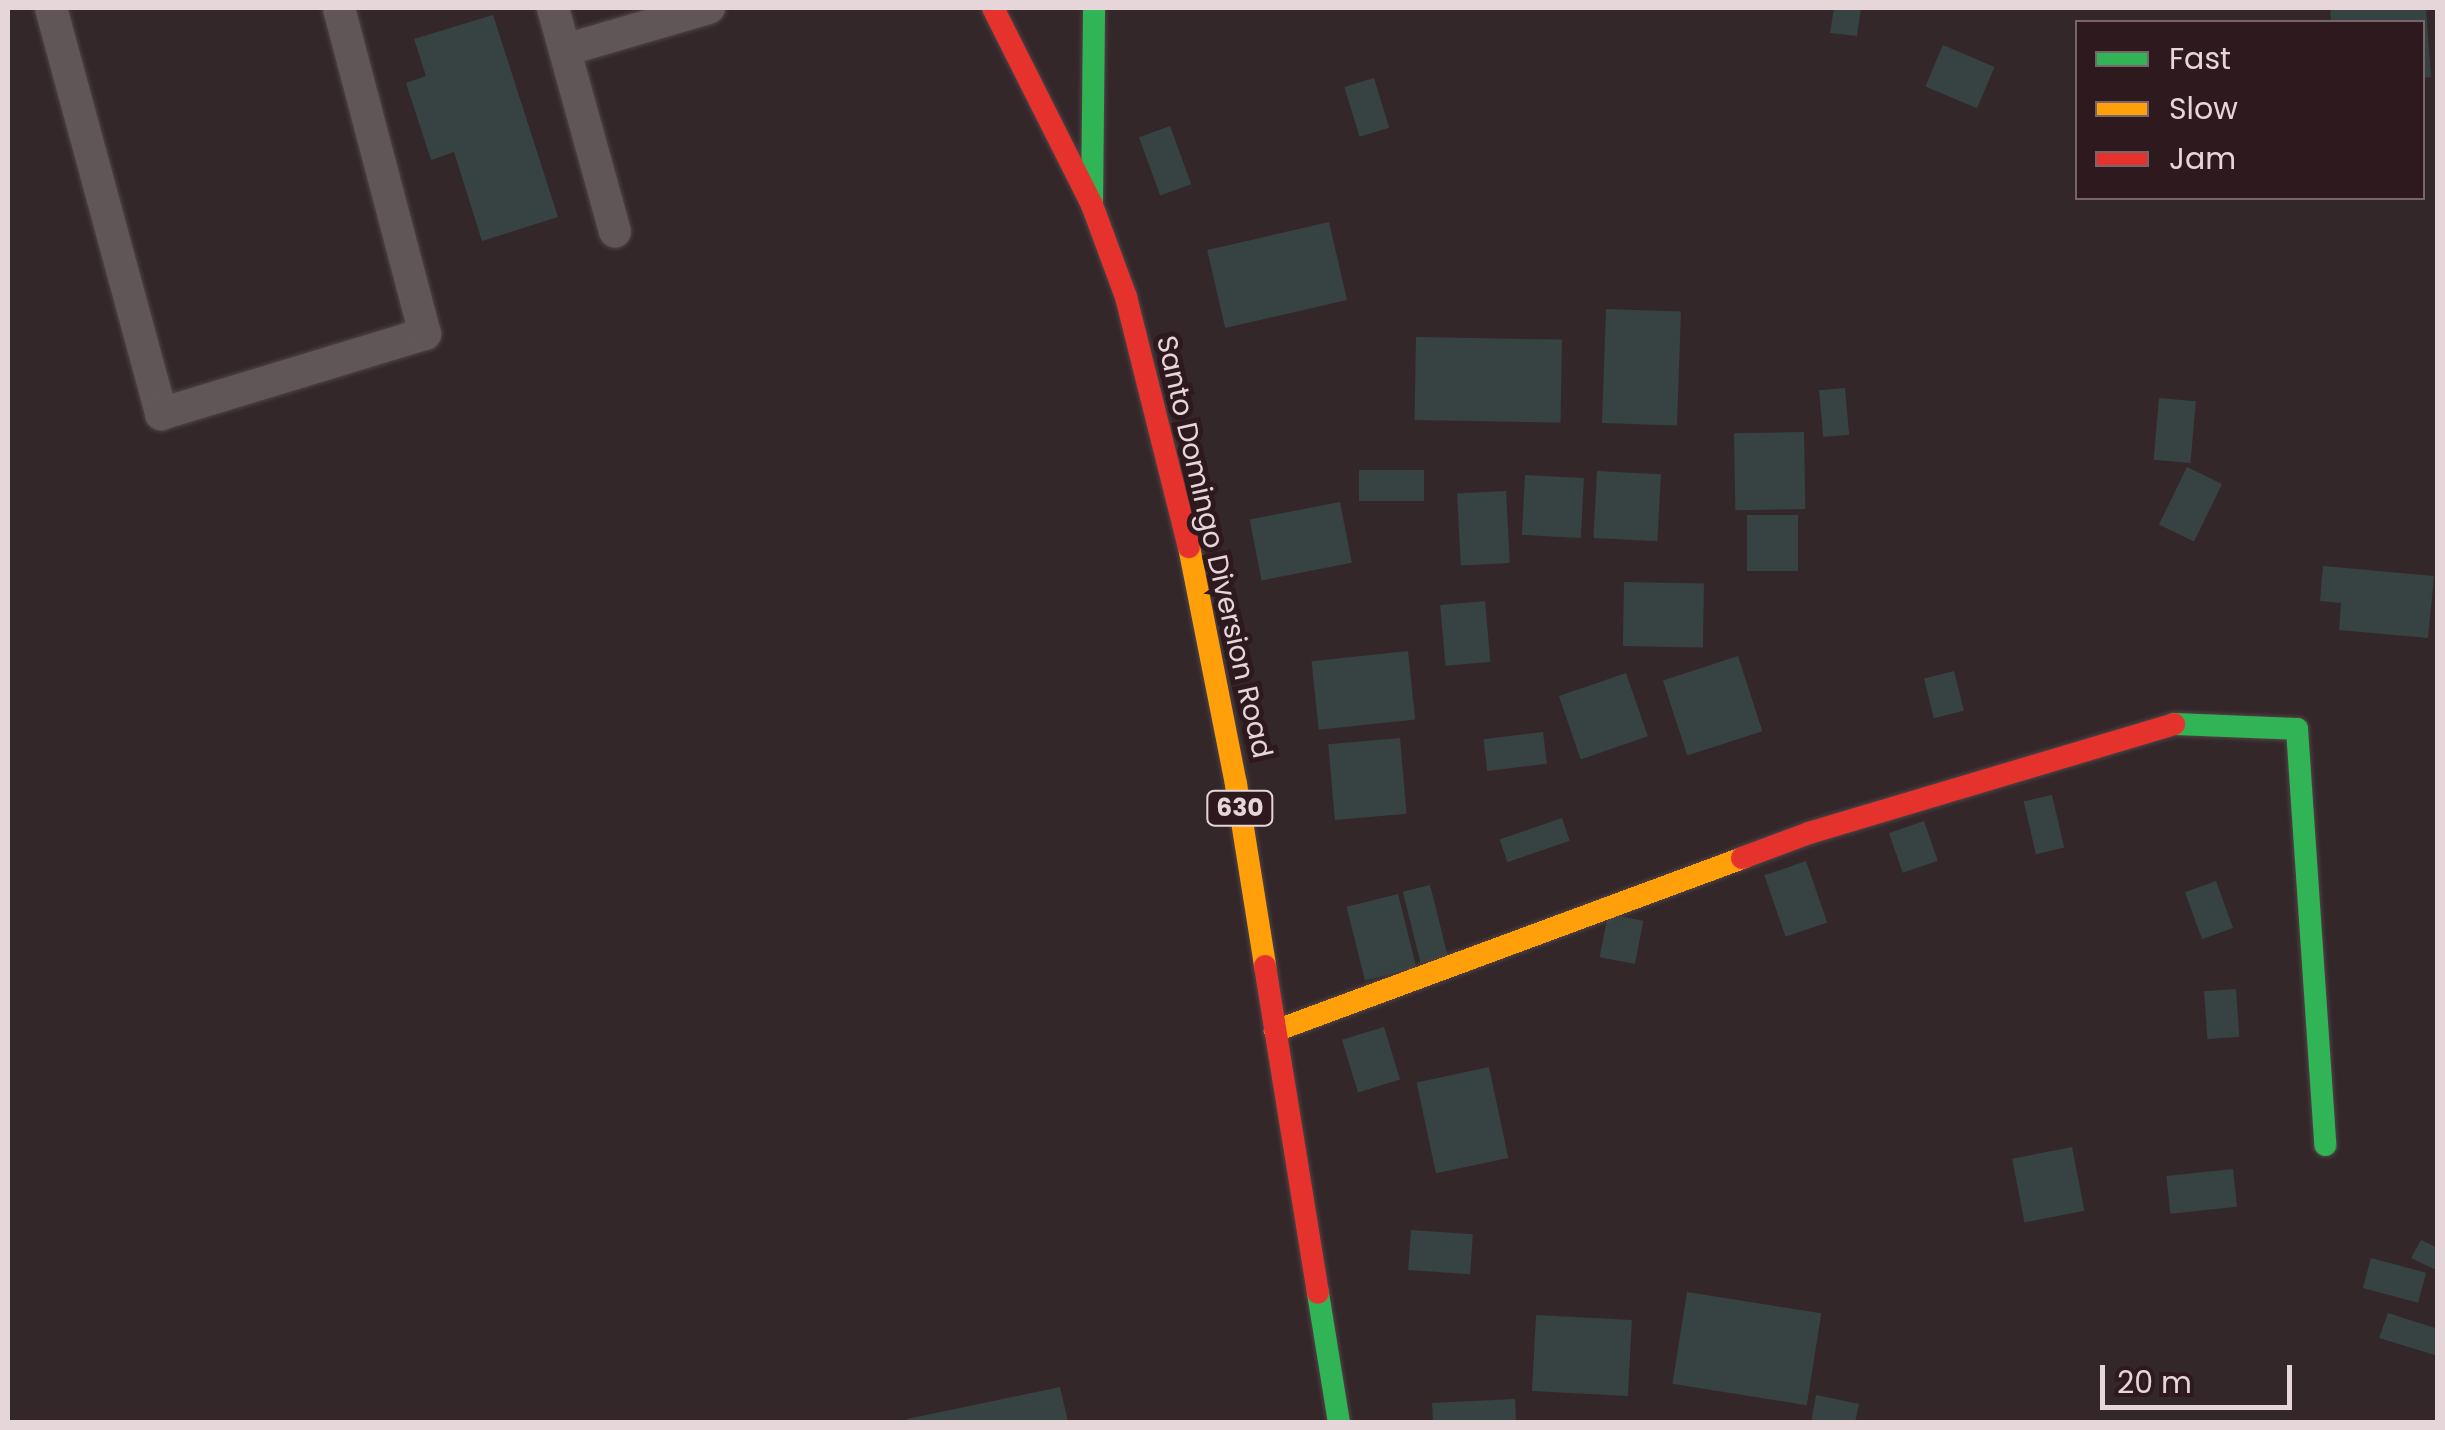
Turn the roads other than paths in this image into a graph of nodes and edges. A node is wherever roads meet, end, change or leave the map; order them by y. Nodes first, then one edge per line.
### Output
1 (51, 8) edge
2 (339, 8) edge
3 (553, 8) edge
4 (709, 8) edge
5 (993, 8) edge
6 (1094, 8) edge
7 (565, 50) junction
8 (1092, 205) junction
9 (615, 232) dead end
10 (1275, 1031) junction
11 (2325, 1145) dead end
12 (1339, 1422) edge

1 - 2 lane
3 - 7 lane
4 - 7 lane
5 - 8 street, Santo Domingo Diversion Road / 630
6 - 8 street
7 - 9 lane
8 - 10 street, Santo Domingo Diversion Road / 630
10 - 11 street
10 - 12 street, Santo Domingo Diversion Road / 630

